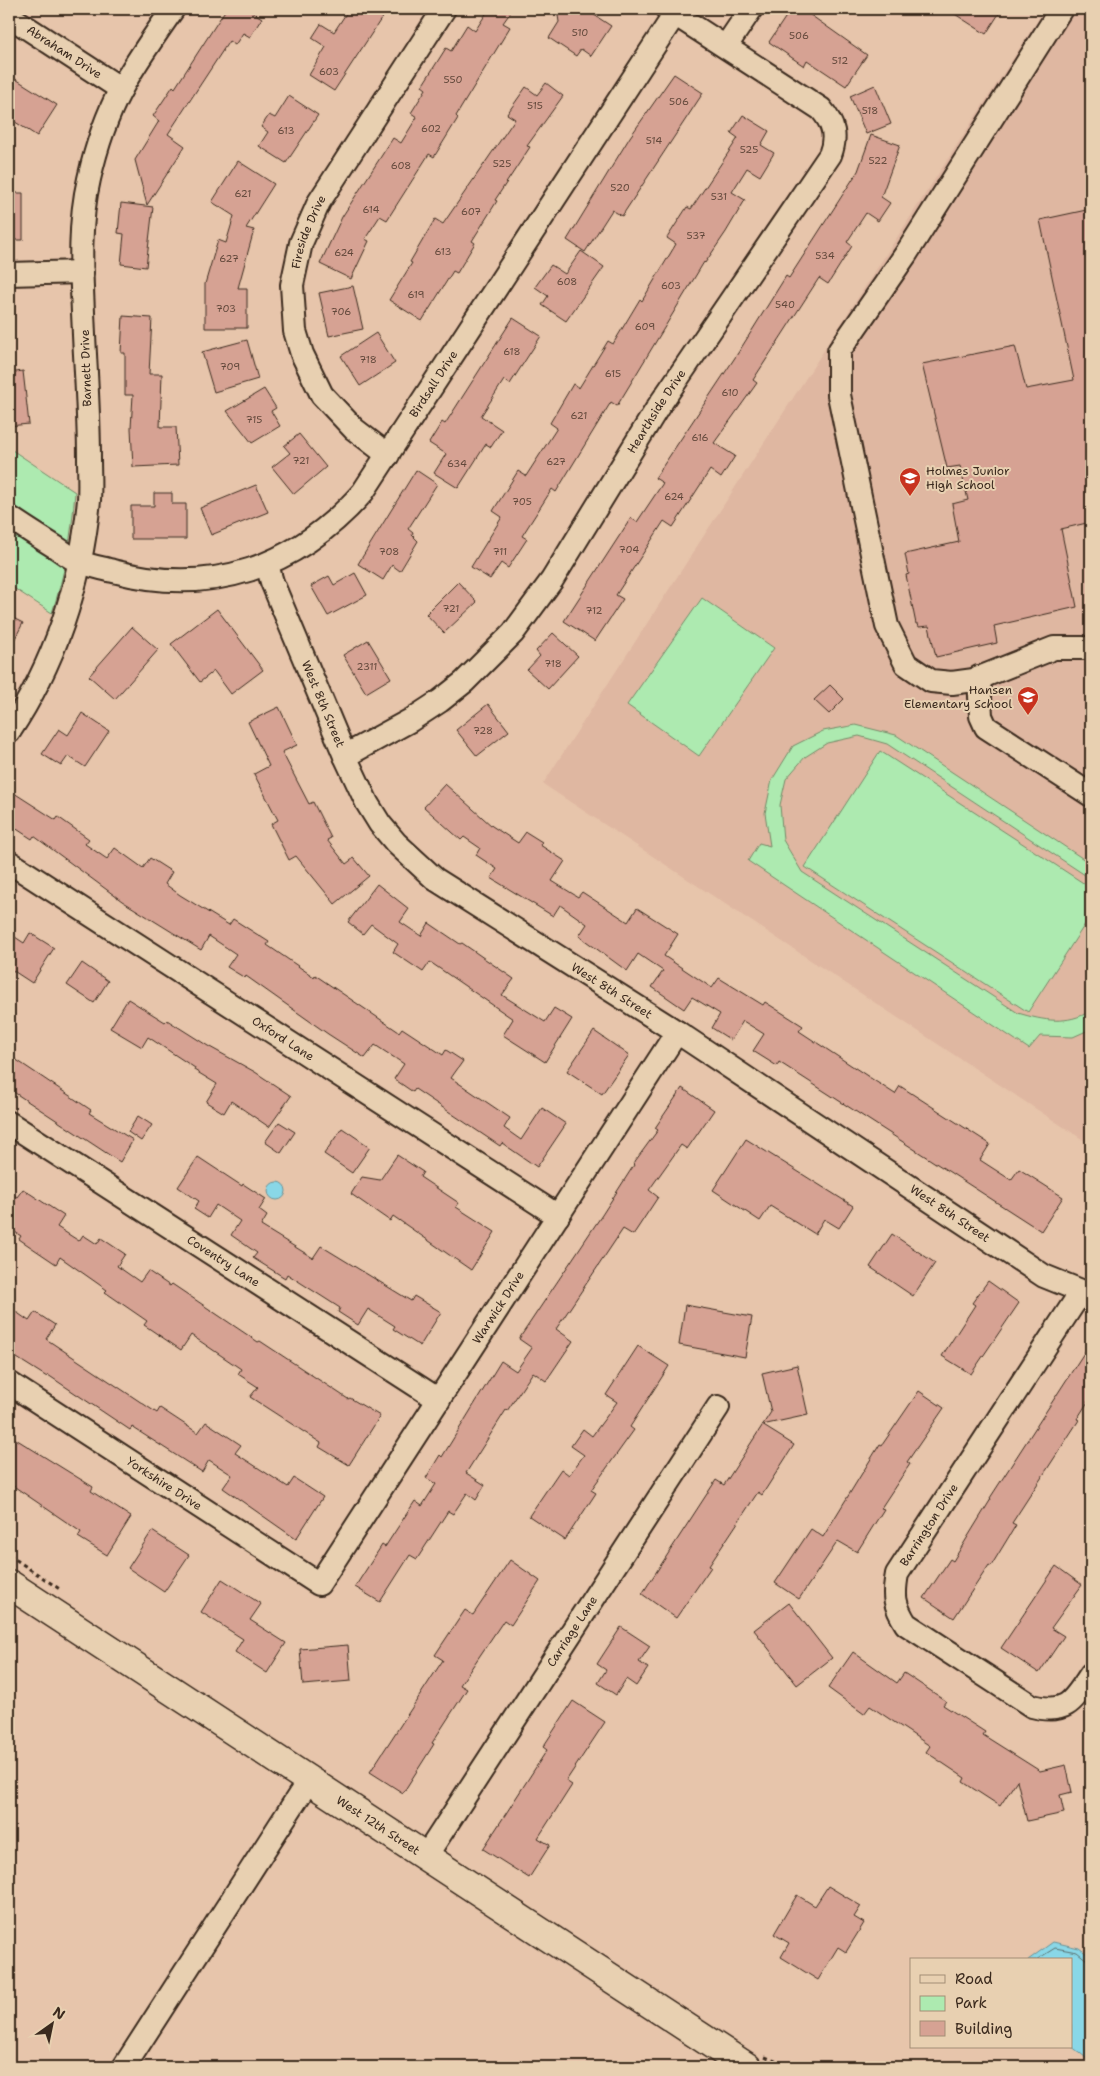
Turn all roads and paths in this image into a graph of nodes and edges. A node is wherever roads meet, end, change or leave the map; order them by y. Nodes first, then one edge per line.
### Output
1 (173, 9) edge
2 (444, 9) edge
3 (751, 9) edge
4 (1061, 9) edge
5 (671, 11) edge
6 (9, 16) edge
7 (726, 46) junction
8 (121, 89) junction
9 (82, 272) junction
10 (9, 274) edge
11 (388, 455) junction
12 (9, 517) edge
13 (79, 562) junction
14 (267, 565) junction
15 (1091, 648) edge
16 (979, 677) junction
17 (9, 732) edge
18 (345, 756) junction
19 (1091, 794) edge
20 (9, 862) edge
21 (677, 1032) junction
22 (9, 1123) edge
23 (558, 1216) junction
24 (1086, 1294) edge
25 (9, 1383) edge
26 (439, 1400) junction
27 (718, 1407) dead end
28 (9, 1584) edge
29 (319, 1584) joint
30 (1091, 1674) edge
31 (309, 1780) junction
32 (426, 1856) junction
33 (124, 2067) edge
34 (747, 2067) edge

1 - 8 street, Barnett Drive
2 - 11 street, Fireside Drive
3 - 7 street
4 - 16 street
5 - 7 street
5 - 11 street, Birdsall Drive
6 - 8 street, Abraham Drive
7 - 18 street, Hearthside Drive
8 - 9 street, Barnett Drive
9 - 10 street
9 - 13 street, Barnett Drive
11 - 14 street, Birdsall Drive
12 - 13 street, Birdsall Drive
13 - 14 street, Birdsall Drive
13 - 17 street, Barnett Drive
14 - 18 street, West 8th Street
15 - 16 street
16 - 19 street
18 - 21 street, West 8th Street
20 - 23 street, Oxford Lane
21 - 23 street, Warwick Drive
21 - 24 street, West 8th Street
22 - 26 street, Coventry Lane
23 - 26 street, Warwick Drive
24 - 30 street, Barrington Drive
25 - 29 street, Yorkshire Drive
26 - 29 street, Warwick Drive
27 - 32 street, Carriage Lane
28 - 31 main road, West 12th Street
31 - 32 main road, West 12th Street
31 - 33 street
32 - 34 main road, West 12th Street

